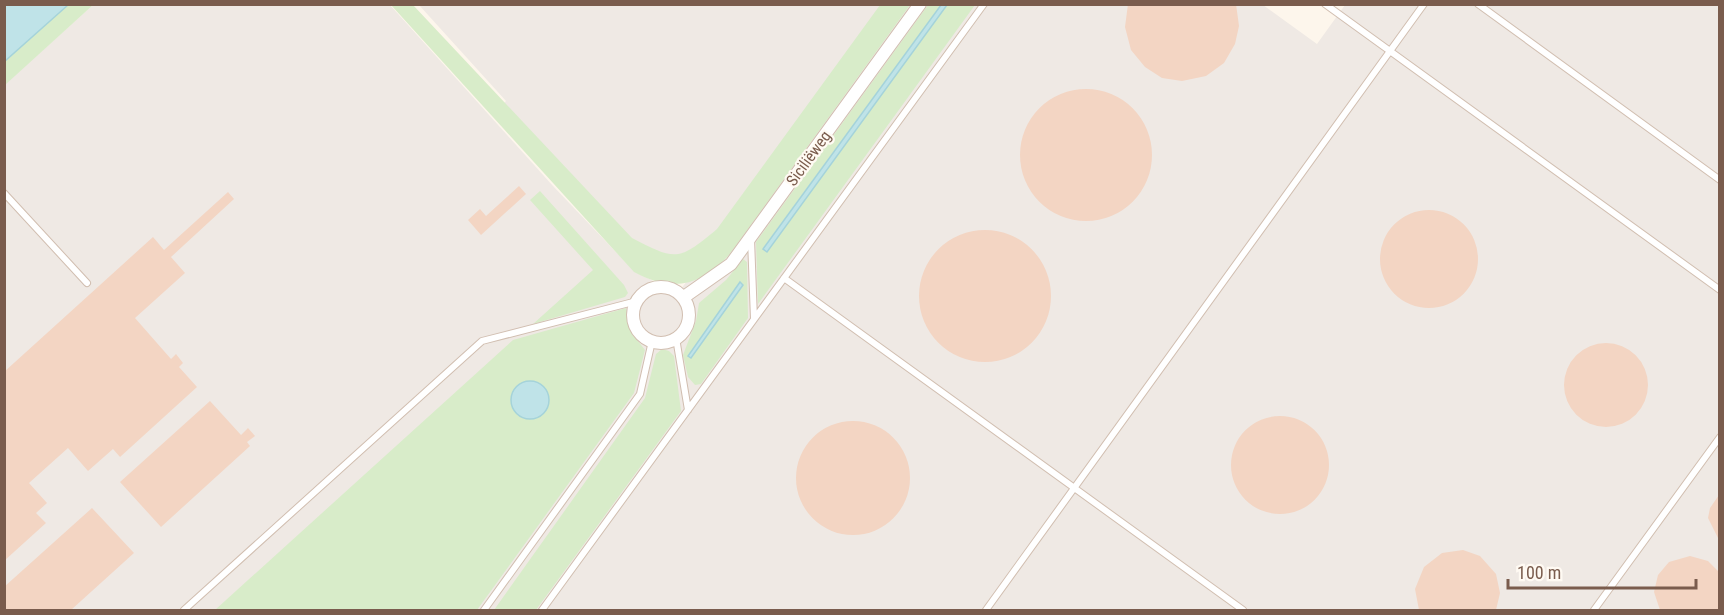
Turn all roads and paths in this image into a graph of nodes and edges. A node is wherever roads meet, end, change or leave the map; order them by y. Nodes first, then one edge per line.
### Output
1 (920, 4) edge
2 (984, 4) edge
3 (1325, 4) edge
4 (1424, 4) edge
5 (1478, 4) edge
6 (1390, 52) junction
7 (1719, 180) edge
8 (4, 193) edge
9 (751, 237) junction
10 (784, 278) junction
11 (87, 283) dead end
12 (1719, 290) edge
13 (684, 297) junction
14 (637, 301) junction
15 (754, 320) junction
16 (676, 338) junction
17 (652, 341) junction
18 (688, 410) junction
19 (1719, 437) edge
20 (1074, 488) junction
21 (184, 610) edge
22 (484, 610) edge
23 (542, 610) edge
24 (986, 610) edge
25 (1243, 610) edge
26 (1594, 610) edge

1 - 9 street, Siciliëweg
2 - 10 lane
3 - 6 lane
4 - 6 lane
5 - 7 lane
6 - 12 lane
6 - 20 lane
8 - 11 lane
9 - 13 street, Siciliëweg
9 - 15 lane
10 - 15 lane
10 - 20 lane
13 - 14 street
13 - 16 street
14 - 17 street
14 - 21 lane
15 - 18 lane
16 - 17 street
16 - 18 lane
17 - 22 lane
18 - 23 lane
19 - 26 lane
20 - 24 lane
20 - 25 lane

